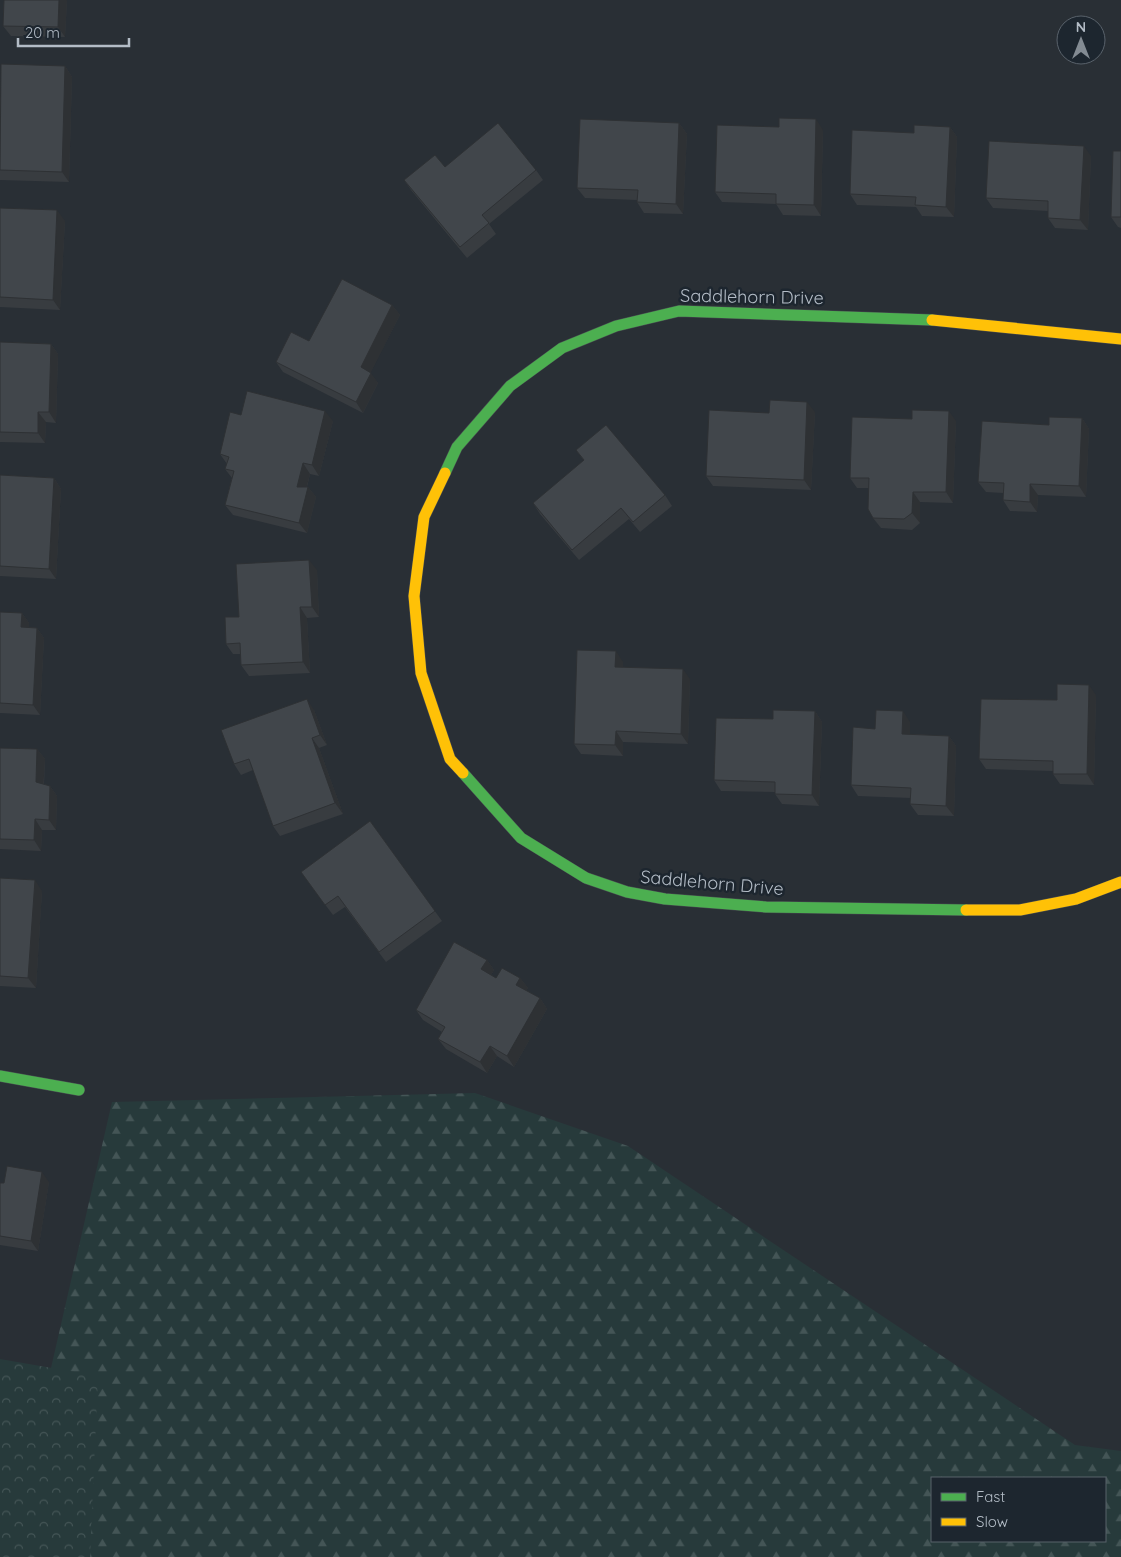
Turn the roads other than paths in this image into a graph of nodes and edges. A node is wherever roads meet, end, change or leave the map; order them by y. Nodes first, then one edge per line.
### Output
1 (1121, 339) edge
2 (1121, 882) edge
3 (0, 1076) edge
4 (79, 1090) dead end

1 - 2 street, Saddlehorn Drive
3 - 4 street

